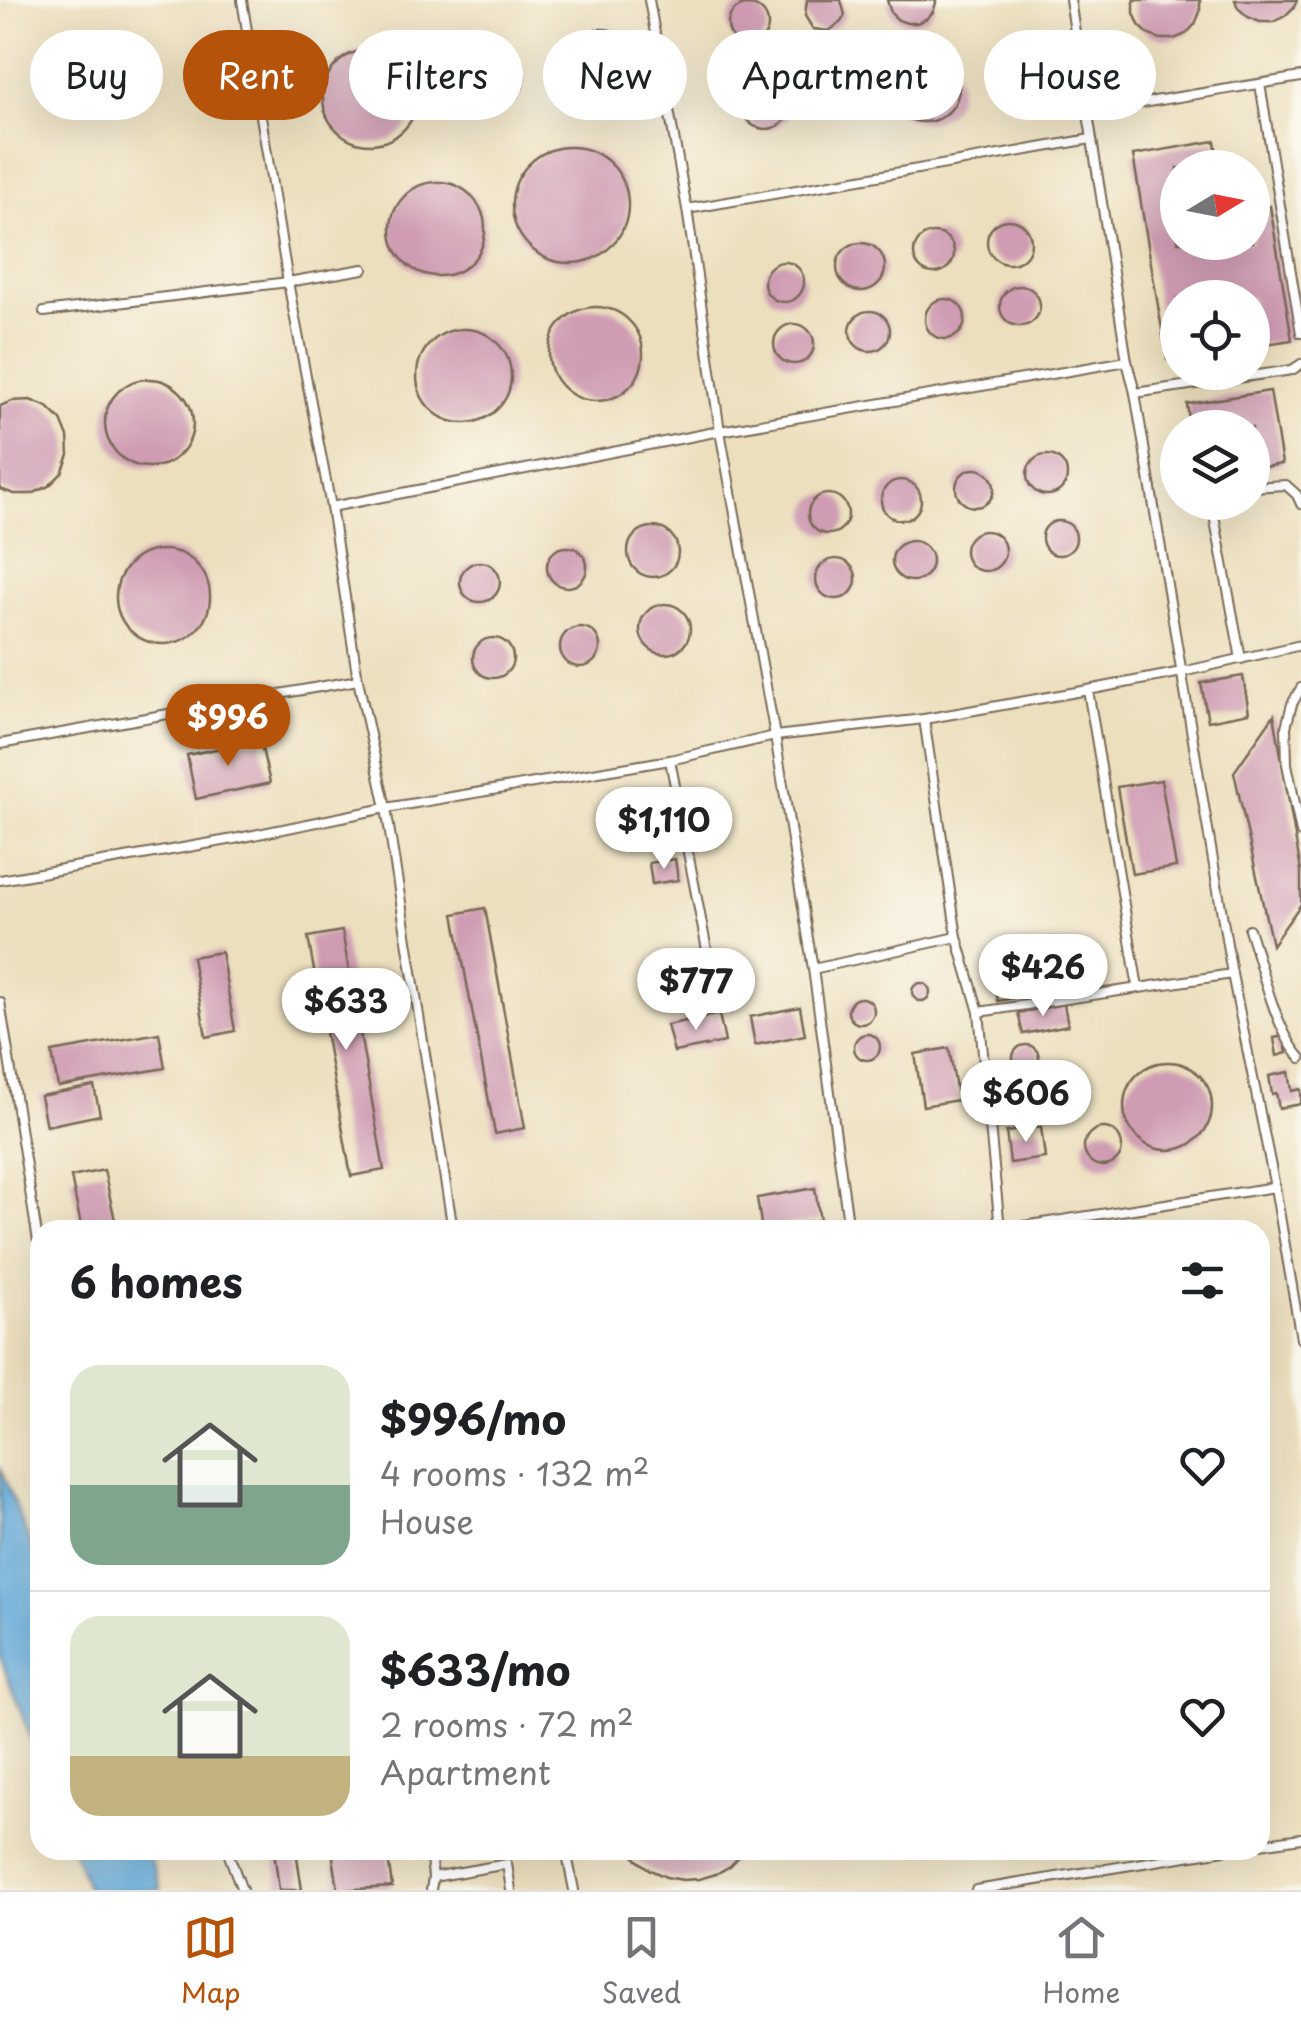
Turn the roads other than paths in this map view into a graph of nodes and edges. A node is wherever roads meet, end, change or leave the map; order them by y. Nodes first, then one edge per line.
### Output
1 (242, 0) edge
2 (649, 0) edge
3 (1070, 0) edge
4 (1075, 30) edge
5 (1301, 77) edge
6 (1260, 84) junction
7 (1156, 101) edge
8 (1088, 120) edge
9 (1091, 139) junction
10 (687, 210) junction
11 (363, 269) dead end
12 (288, 282) junction
13 (44, 312) dead end
14 (1301, 333) edge
15 (1127, 361) junction
16 (1301, 364) edge
17 (1135, 393) junction
18 (720, 431) junction
19 (1270, 485) edge
20 (1301, 504) edge
21 (331, 507) junction
22 (1215, 520) edge
23 (1301, 645) edge
24 (1241, 659) junction
25 (1182, 672) junction
26 (358, 680) junction
27 (1301, 688) edge
28 (1088, 690) junction
29 (924, 719) junction
30 (774, 736) junction
31 (0, 744) edge
32 (670, 760) junction
33 (386, 808) junction
34 (1301, 833) edge
35 (0, 880) edge
36 (1249, 929) dead end
37 (957, 938) junction
38 (813, 969) junction
39 (1232, 974) junction
40 (712, 976) dead end
41 (1138, 988) junction
42 (0, 1002) edge
43 (978, 1012) junction
44 (1301, 1058) edge
45 (1275, 1186) junction
46 (35, 1220) edge
47 (451, 1220) edge
48 (848, 1220) edge
49 (997, 1220) edge
50 (1061, 1220) edge
51 (1301, 1339) edge
52 (1301, 1838) edge
53 (1270, 1843) edge
54 (232, 1860) edge
55 (431, 1860) edge
56 (568, 1860) edge
57 (1162, 1860) edge
58 (433, 1877) junction
59 (242, 1890) edge
60 (431, 1890) edge
61 (511, 1890) edge
62 (574, 1890) edge
63 (976, 1890) edge

1 - 12 lane
2 - 10 lane
3 - 4 lane
5 - 6 lane
6 - 7 lane
6 - 14 lane
8 - 9 lane
9 - 10 lane
9 - 15 lane
10 - 18 lane
11 - 12 lane
12 - 13 lane
12 - 21 lane
15 - 17 lane
15 - 18 lane
16 - 17 lane
17 - 25 lane
18 - 21 lane
18 - 30 lane
19 - 20 lane
21 - 26 lane
22 - 24 lane
23 - 24 lane
24 - 25 lane
25 - 28 lane
25 - 39 lane
26 - 31 lane
26 - 33 lane
27 - 34 lane
28 - 29 lane
28 - 41 lane
29 - 30 lane
29 - 37 lane
30 - 32 lane
30 - 38 lane
32 - 33 lane
32 - 40 lane
33 - 35 lane
33 - 47 lane
36 - 44 lane
37 - 38 lane
37 - 43 lane
38 - 48 lane
39 - 41 lane
39 - 45 lane
41 - 43 lane
42 - 46 lane
43 - 49 lane
45 - 50 lane
45 - 51 lane
52 - 53 lane
54 - 59 lane
55 - 58 lane
56 - 62 lane
57 - 63 lane
58 - 60 lane
58 - 61 lane

